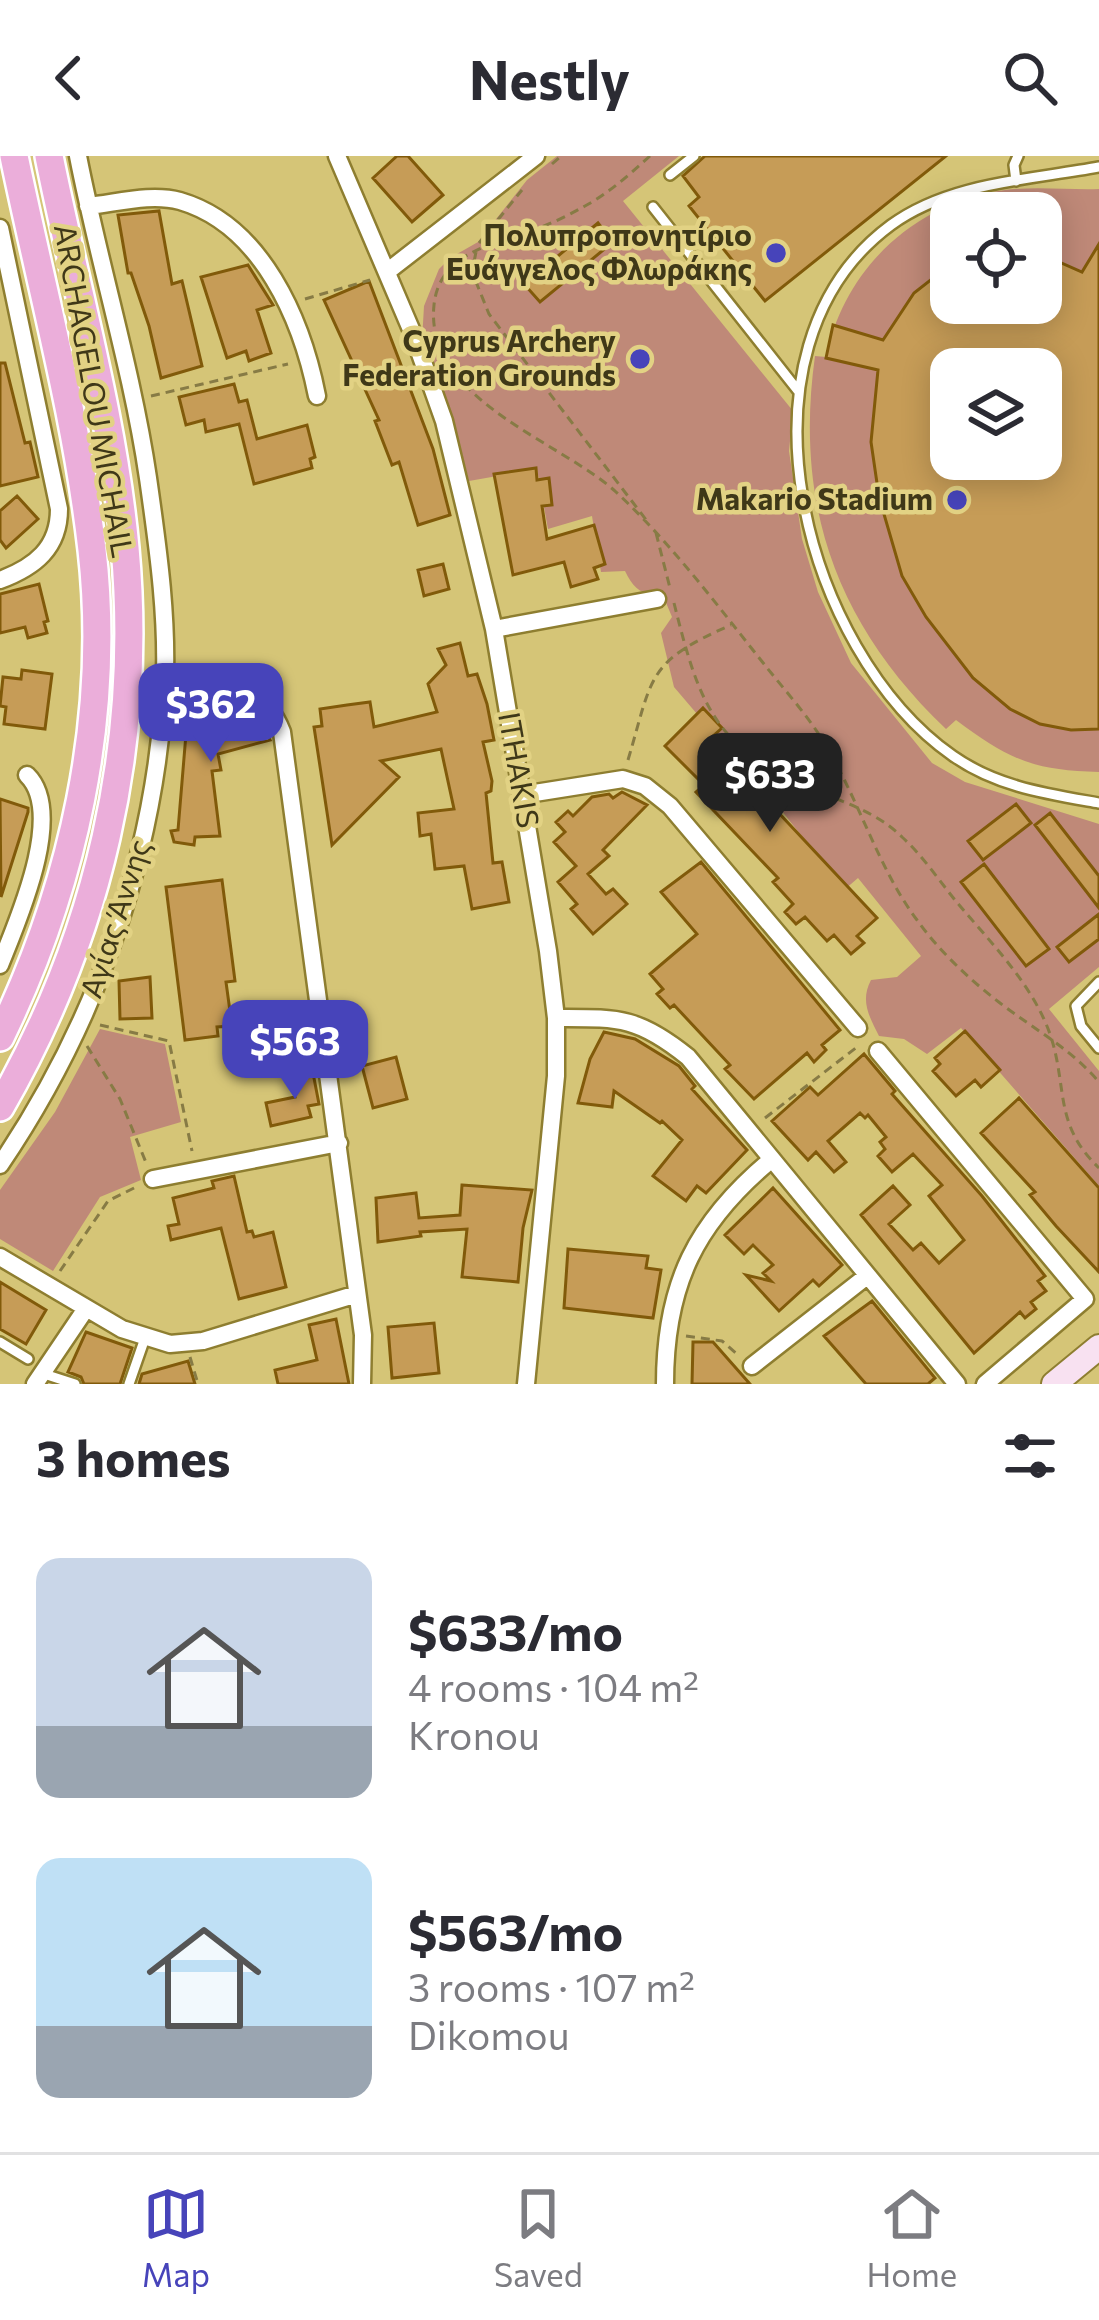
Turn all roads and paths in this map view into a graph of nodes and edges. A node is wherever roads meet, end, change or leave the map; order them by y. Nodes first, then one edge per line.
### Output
1 (14, 156) edge
2 (49, 156) edge
3 (78, 156) edge
4 (337, 156) edge
5 (561, 156) edge
6 (650, 156) edge
7 (694, 156) edge
8 (1018, 156) edge
9 (541, 162) edge
10 (1099, 167) edge
11 (670, 175) dead end
12 (1016, 181) junction
13 (531, 182) dead end
14 (88, 206) junction
15 (653, 207) dead end
16 (0, 228) edge
17 (476, 248) junction
18 (388, 271) junction
19 (286, 305) junction
20 (310, 359) junction
21 (799, 392) junction
22 (317, 396) dead end
23 (132, 400) junction
24 (656, 532) junction
25 (0, 580) edge
26 (657, 599) dead end
27 (733, 625) junction
28 (494, 629) junction
29 (685, 646) junction
30 (164, 692) junction
31 (27, 775) dead end
32 (622, 779) junction
33 (521, 795) junction
34 (1099, 803) edge
35 (856, 807) junction
36 (0, 965) edge
37 (1099, 982) edge
38 (556, 1018) junction
39 (79, 1027) junction
40 (1050, 1035) junction
41 (0, 1037) edge
42 (868, 1039) junction
43 (1099, 1048) edge
44 (1099, 1082) edge
45 (0, 1107) edge
46 (749, 1130) junction
47 (339, 1143) junction
48 (772, 1160) junction
49 (0, 1165) edge
50 (1099, 1168) edge
51 (196, 1171) junction
52 (153, 1179) junction
53 (0, 1257) edge
54 (867, 1276) junction
55 (49, 1287) junction
56 (356, 1294) junction
57 (1092, 1294) edge
58 (86, 1310) junction
59 (666, 1333) junction
60 (145, 1338) junction
61 (0, 1342) edge
62 (186, 1344) junction
63 (1099, 1347) edge
64 (752, 1366) joint
65 (35, 1372) edge
66 (75, 1384) edge
67 (130, 1384) edge
68 (199, 1384) edge
69 (362, 1384) edge
70 (526, 1384) edge
71 (665, 1384) edge
72 (957, 1384) edge
73 (985, 1384) edge
74 (1054, 1384) edge

1 - 41 highway, ARCHAGELOU MICHAIL
2 - 45 highway, ARCHAGELOU MICHAIL
3 - 14 street, Αγίας Άννης
4 - 18 street, ITHAKIS
5 - 9 path
6 - 17 path
7 - 11 lane
8 - 12 lane
9 - 18 street
10 - 12 lane
12 - 21 lane
13 - 17 path
14 - 19 street
14 - 23 street, Αγίας Άννης
15 - 21 lane
16 - 25 street
17 - 24 path
17 - 24 path
18 - 19 path
18 - 28 street, ITHAKIS
19 - 20 street
20 - 22 street
20 - 23 path
21 - 34 lane
23 - 30 street, Αγίας Άννης
24 - 27 path
24 - 29 path
26 - 28 street
27 - 29 path
27 - 35 path
28 - 33 street, ITHAKIS
29 - 32 path
29 - 35 path
30 - 39 street, Αγίας Άννης
30 - 47 street
31 - 36 street
32 - 33 street
32 - 42 street
33 - 38 street, ITHAKIS
35 - 40 path
35 - 40 path
37 - 43 lane
38 - 46 street
38 - 70 street, ITHAKIS
39 - 49 street, Αγίας Άννης
39 - 51 path
39 - 52 path
40 - 44 path
40 - 50 path
42 - 46 path
42 - 57 street
46 - 48 street
47 - 51 street
47 - 56 street
48 - 54 street
48 - 59 street
51 - 52 street
52 - 55 path
53 - 55 street
54 - 64 street
54 - 72 street
55 - 58 street
56 - 62 street
56 - 69 street
57 - 73 street
58 - 60 street
58 - 65 street
59 - 64 path
59 - 71 street
60 - 62 street
60 - 67 lane
61 - 65 lane
62 - 68 path
63 - 74 main road
65 - 66 lane

